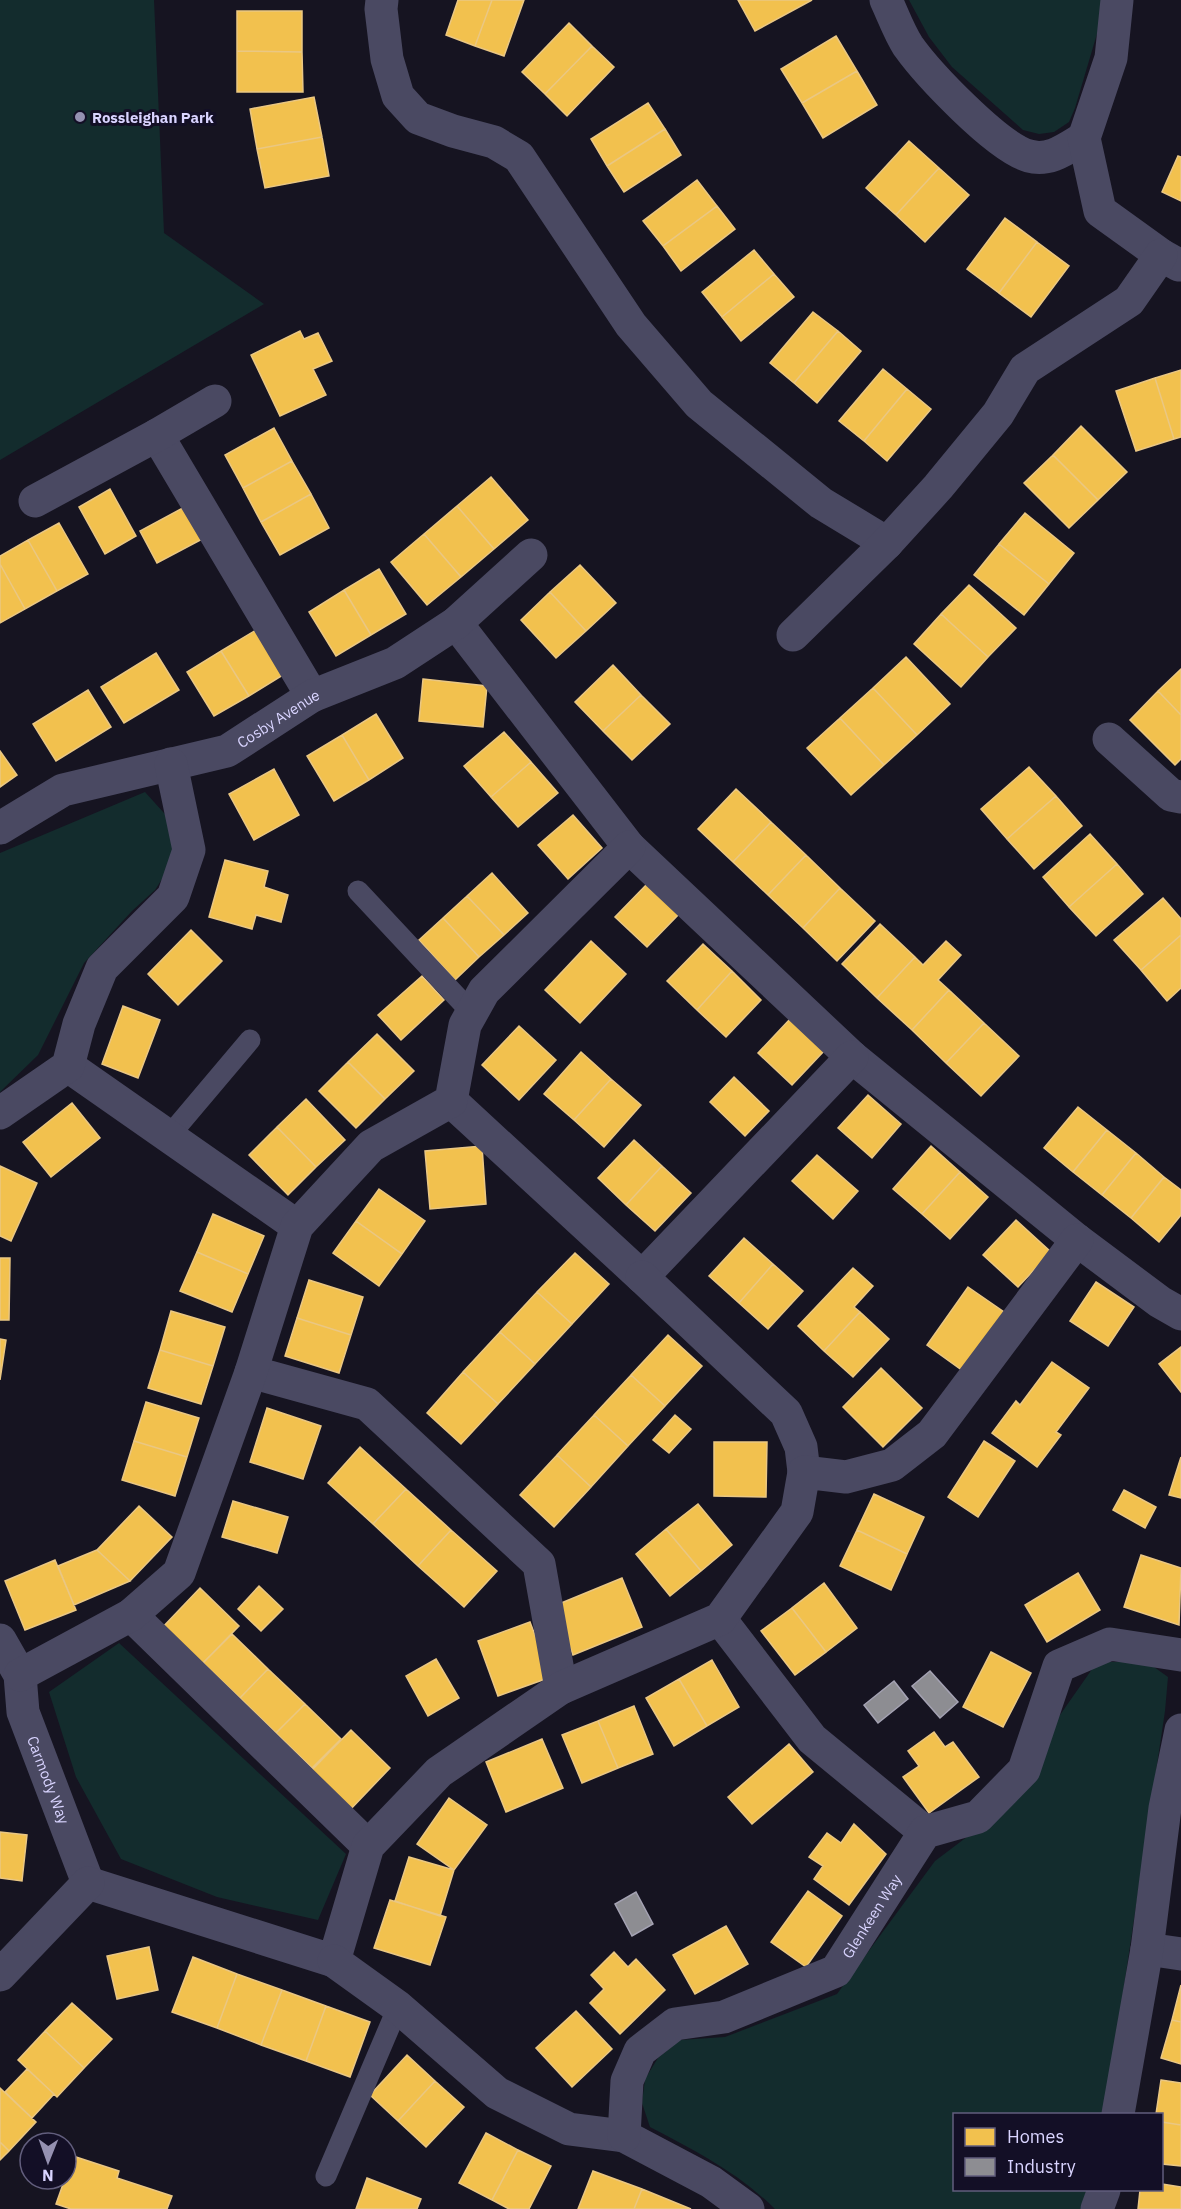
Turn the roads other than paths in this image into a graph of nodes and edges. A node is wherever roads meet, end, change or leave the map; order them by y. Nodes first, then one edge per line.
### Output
1 (382, 0) edge
2 (886, 0) edge
3 (1117, 0) edge
4 (1084, 138) junction
5 (1171, 260) edge
6 (215, 401) dead end
7 (157, 435) junction
8 (35, 501) dead end
9 (887, 543) junction
10 (531, 555) dead end
11 (456, 622) junction
12 (793, 635) dead end
13 (312, 696) junction
14 (1109, 739) dead end
15 (171, 764) junction
16 (1181, 797) edge
17 (0, 828) edge
18 (629, 847) junction
19 (358, 891) dead end
20 (472, 1012) junction
21 (250, 1040) dead end
22 (852, 1057) junction
23 (68, 1066) junction
24 (451, 1101) junction
25 (0, 1113) edge
26 (169, 1136) junction
27 (297, 1226) junction
28 (1077, 1240) junction
29 (642, 1277) junction
30 (1181, 1314) edge
31 (251, 1372) junction
32 (804, 1472) junction
33 (131, 1615) junction
34 (720, 1619) junction
35 (0, 1640) edge
36 (1181, 1655) edge
37 (20, 1675) junction
38 (561, 1689) junction
39 (1181, 1730) edge
40 (925, 1832) junction
41 (368, 1846) junction
42 (88, 1883) junction
43 (1148, 1949) junction
44 (1181, 1954) edge
45 (334, 1961) junction
46 (0, 1975) edge
47 (398, 2007) junction
48 (1118, 2113) edge
49 (624, 2136) junction
50 (326, 2176) dead end
51 (1104, 2191) edge
52 (748, 2209) edge
53 (1097, 2209) edge

1 - 9 street
2 - 4 street
3 - 4 street
4 - 5 street
5 - 9 street
6 - 7 street
7 - 8 street
7 - 13 street
9 - 12 street
10 - 11 street, Cosby Avenue
11 - 13 street, Cosby Avenue
11 - 18 street
13 - 15 street, Cosby Avenue
14 - 16 street
15 - 17 street, Cosby Avenue
15 - 23 street
18 - 20 street
18 - 22 street
19 - 20 lane
20 - 24 street
21 - 26 lane
22 - 28 street
22 - 29 street
23 - 25 street
23 - 26 street
24 - 27 street
24 - 29 street
26 - 27 street
27 - 31 street
28 - 30 street
28 - 32 street
29 - 32 street
31 - 33 street
31 - 38 street
32 - 34 street
33 - 37 street
33 - 41 street
34 - 38 street
34 - 40 street
35 - 37 street
36 - 40 street
37 - 42 street, Carmody Way
38 - 41 street
39 - 43 street
40 - 49 street, Glenkeen Way
41 - 45 street
42 - 45 street
42 - 46 street
43 - 44 street
43 - 48 street
45 - 47 street
47 - 49 street
47 - 50 lane
49 - 52 street
51 - 53 street

